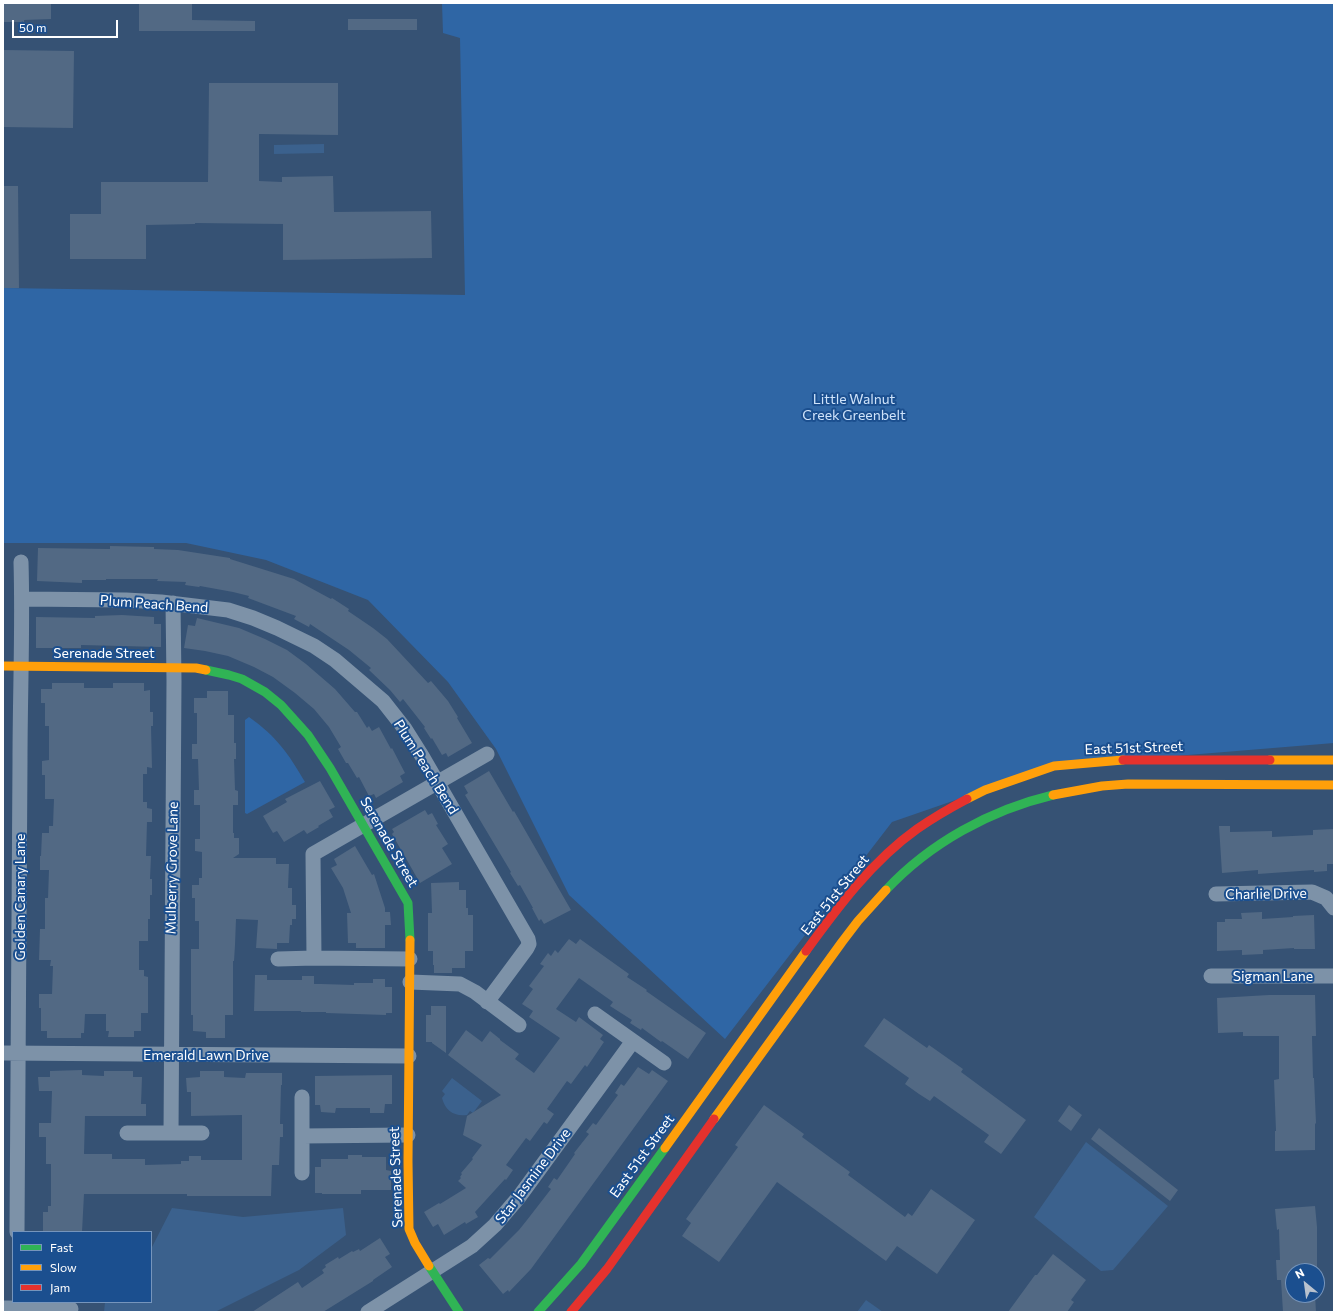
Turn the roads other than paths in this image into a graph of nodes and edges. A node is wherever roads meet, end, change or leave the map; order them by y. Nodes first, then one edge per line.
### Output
1 (21, 562) dead end
2 (22, 599) junction
3 (173, 603) junction
4 (3, 666) edge
5 (20, 666) junction
6 (174, 667) junction
7 (487, 754) dead end
8 (1334, 760) edge
9 (438, 783) junction
10 (1334, 785) edge
11 (363, 825) junction
12 (1216, 894) dead end
13 (1334, 908) edge
14 (278, 958) dead end
15 (314, 958) junction
16 (410, 959) junction
17 (1211, 976) dead end
18 (1334, 976) edge
19 (410, 982) junction
20 (487, 1002) junction
21 (595, 1014) dead end
22 (519, 1025) dead end
23 (763, 1032) junction
24 (633, 1041) junction
25 (3, 1053) edge
26 (19, 1053) junction
27 (171, 1054) junction
28 (408, 1056) junction
29 (664, 1063) dead end
30 (302, 1097) dead end
31 (127, 1133) dead end
32 (171, 1133) junction
33 (202, 1133) dead end
34 (408, 1134) junction
35 (302, 1136) junction
36 (302, 1173) dead end
37 (17, 1231) edge
38 (432, 1272) junction
39 (12, 1306) edge
40 (71, 1309) dead end
41 (368, 1312) edge
42 (459, 1312) edge
43 (538, 1312) edge
44 (571, 1312) edge

1 - 2 street, Golden Canary Lane
2 - 3 street, Plum Peach Bend
2 - 5 street, Golden Canary Lane
3 - 6 street, Mulberry Grove Lane
3 - 9 street, Plum Peach Bend
4 - 5 street, Serenade Street
5 - 6 street, Serenade Street
5 - 26 street, Golden Canary Lane
6 - 11 street, Serenade Street
6 - 27 street, Mulberry Grove Lane
7 - 9 street
8 - 23 street, East 51st Street
9 - 11 street
9 - 20 street, Plum Peach Bend
10 - 23 street, East 51st Street
11 - 15 street
11 - 16 street, Serenade Street
12 - 13 street, Charlie Drive
14 - 15 street
15 - 16 street
16 - 19 street, Serenade Street
17 - 18 street, Sigman Lane
19 - 20 street
19 - 28 street, Serenade Street
20 - 22 street
21 - 24 street
23 - 43 street, East 51st Street
23 - 44 street, East 51st Street
24 - 29 street
24 - 38 street, Star Jasmine Drive
25 - 26 street, Emerald Lawn Drive
26 - 27 street, Emerald Lawn Drive
26 - 37 street, Golden Canary Lane
27 - 28 street, Emerald Lawn Drive
27 - 32 street, Mulberry Grove Lane
28 - 34 street, Serenade Street
30 - 35 street
31 - 32 street
32 - 33 street
34 - 35 street
34 - 38 street, Serenade Street
35 - 36 street
38 - 41 street, Star Jasmine Drive
38 - 42 street, Serenade Street
39 - 40 street

